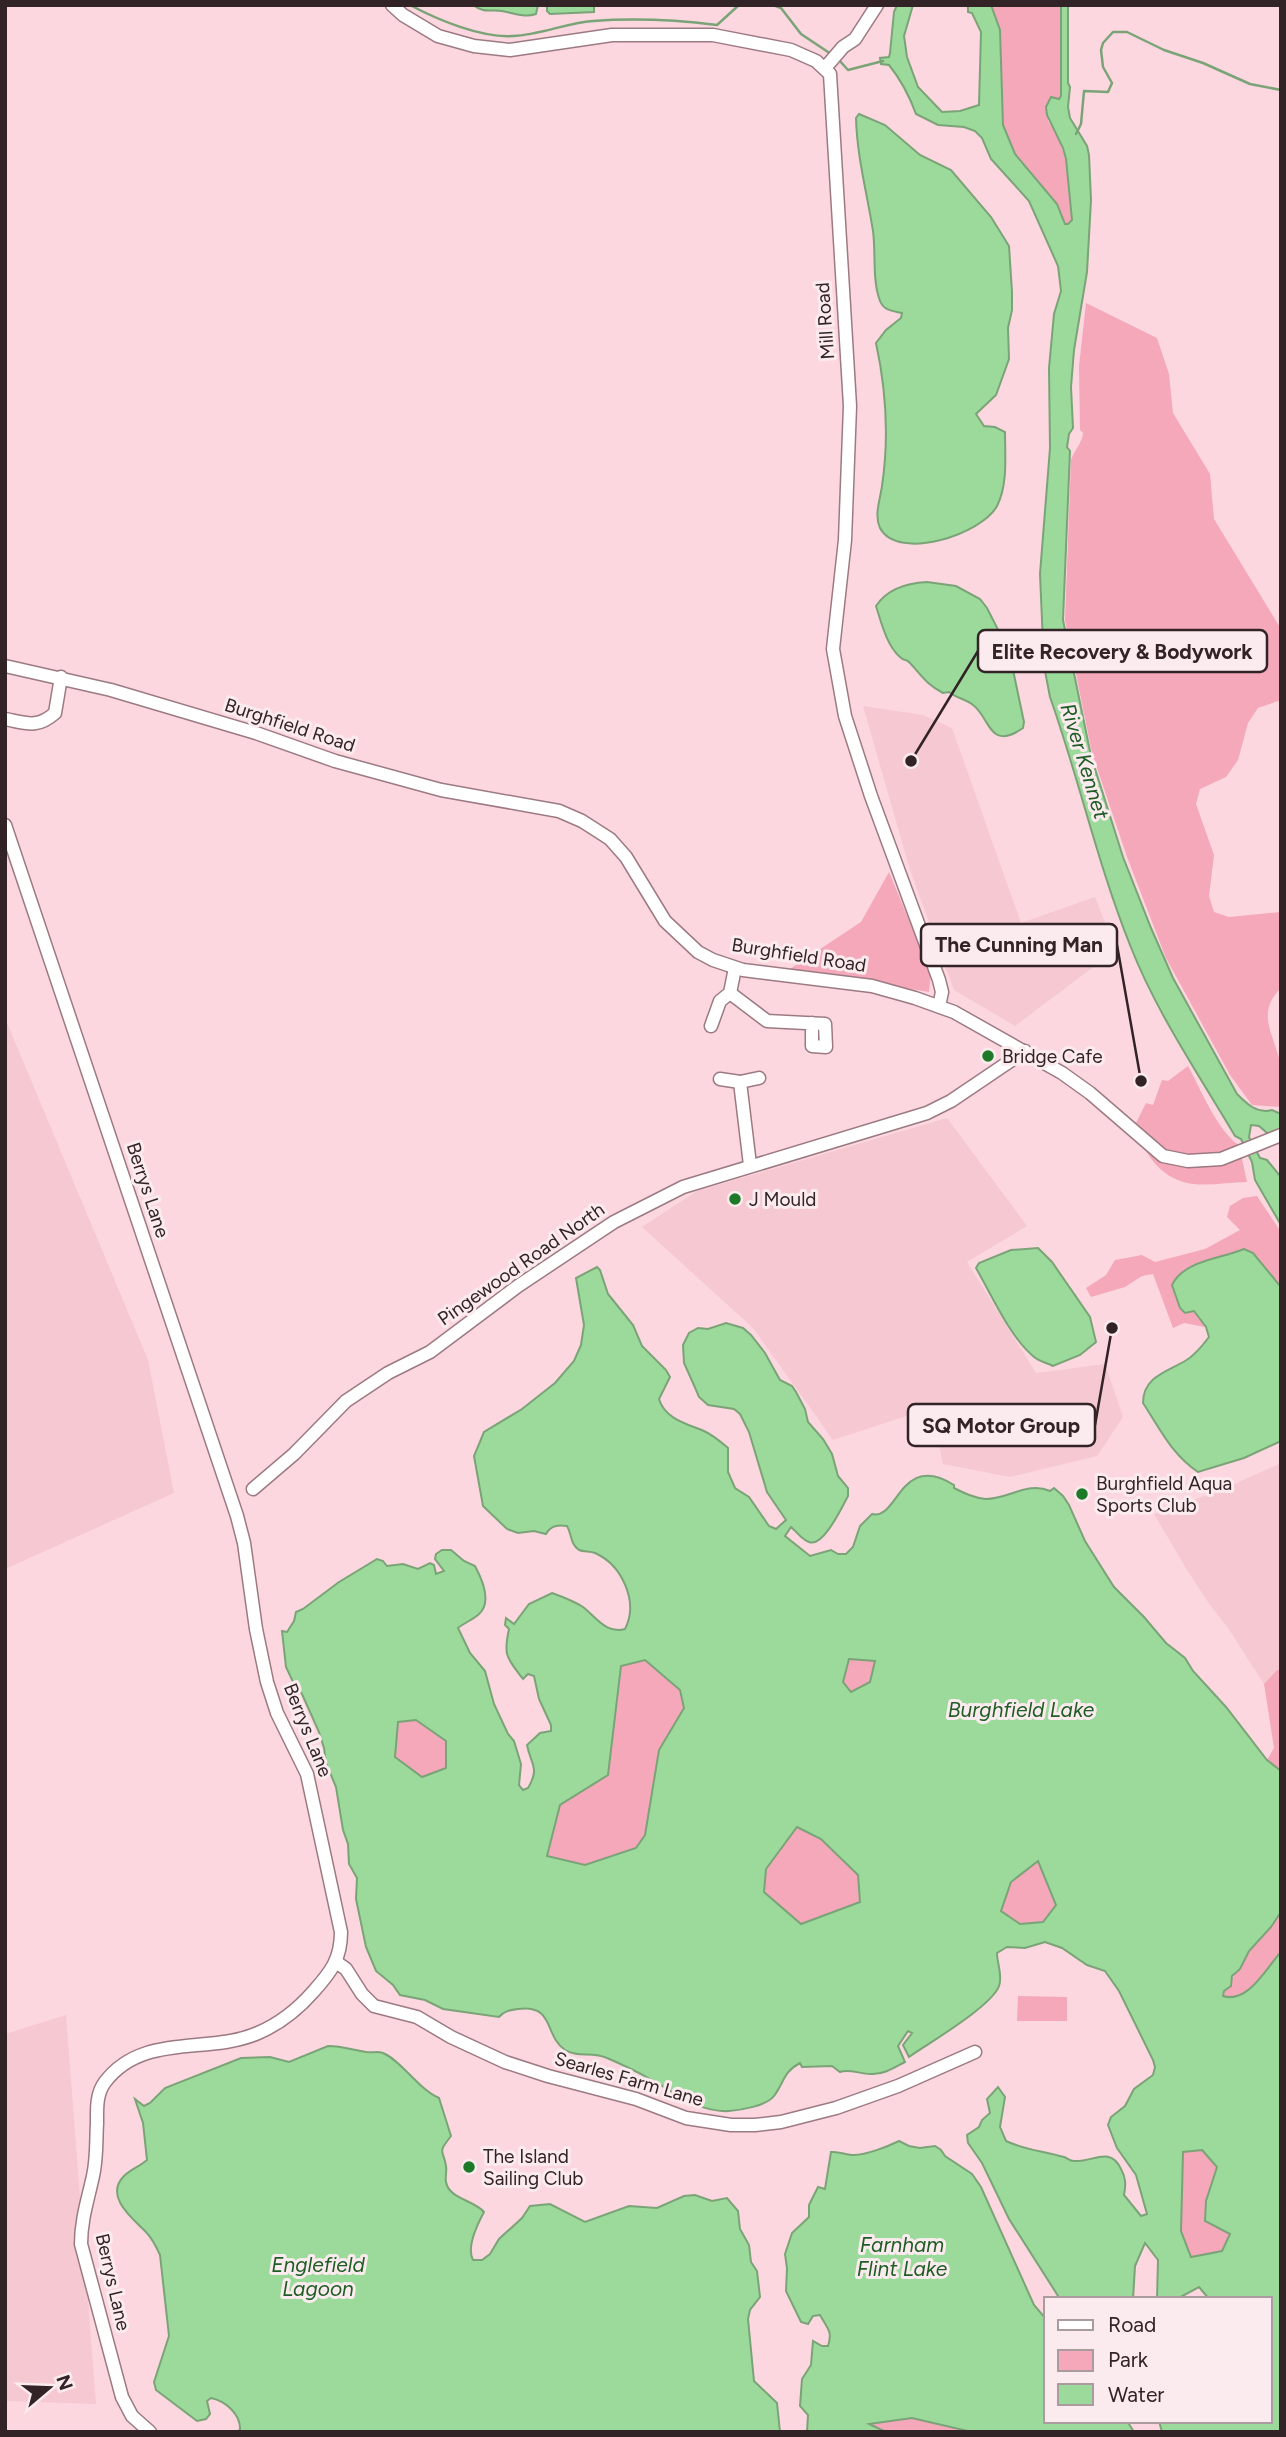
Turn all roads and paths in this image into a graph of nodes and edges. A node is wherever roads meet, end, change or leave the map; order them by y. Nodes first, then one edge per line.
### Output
1 (392, 5) edge
2 (877, 5) edge
3 (825, 68) junction
4 (5, 666) edge
5 (61, 677) junction
6 (5, 719) edge
7 (5, 825) edge
8 (735, 968) junction
9 (730, 993) junction
10 (939, 1006) junction
11 (812, 1023) dead end
12 (711, 1026) dead end
13 (1025, 1051) junction
14 (759, 1078) dead end
15 (720, 1079) dead end
16 (740, 1082) junction
17 (1281, 1135) edge
18 (750, 1166) junction
19 (256, 1482) dead end
20 (336, 1962) junction
21 (975, 2052) dead end
22 (150, 2432) edge

1 - 3 street
2 - 3 street
3 - 10 street, Mill Road
4 - 5 street, Burghfield Road
5 - 6 street
5 - 8 street, Burghfield Road
7 - 20 street, Berrys Lane
8 - 9 street
8 - 10 street, Burghfield Road
9 - 11 street
9 - 12 street
10 - 13 street, Burghfield Road
13 - 17 street, Burghfield Road
13 - 18 street, Pingewood Road North
14 - 16 street
15 - 16 street
16 - 18 street
18 - 19 street, Pingewood Road North
20 - 21 street, Searles Farm Lane
20 - 22 street, Berrys Lane

